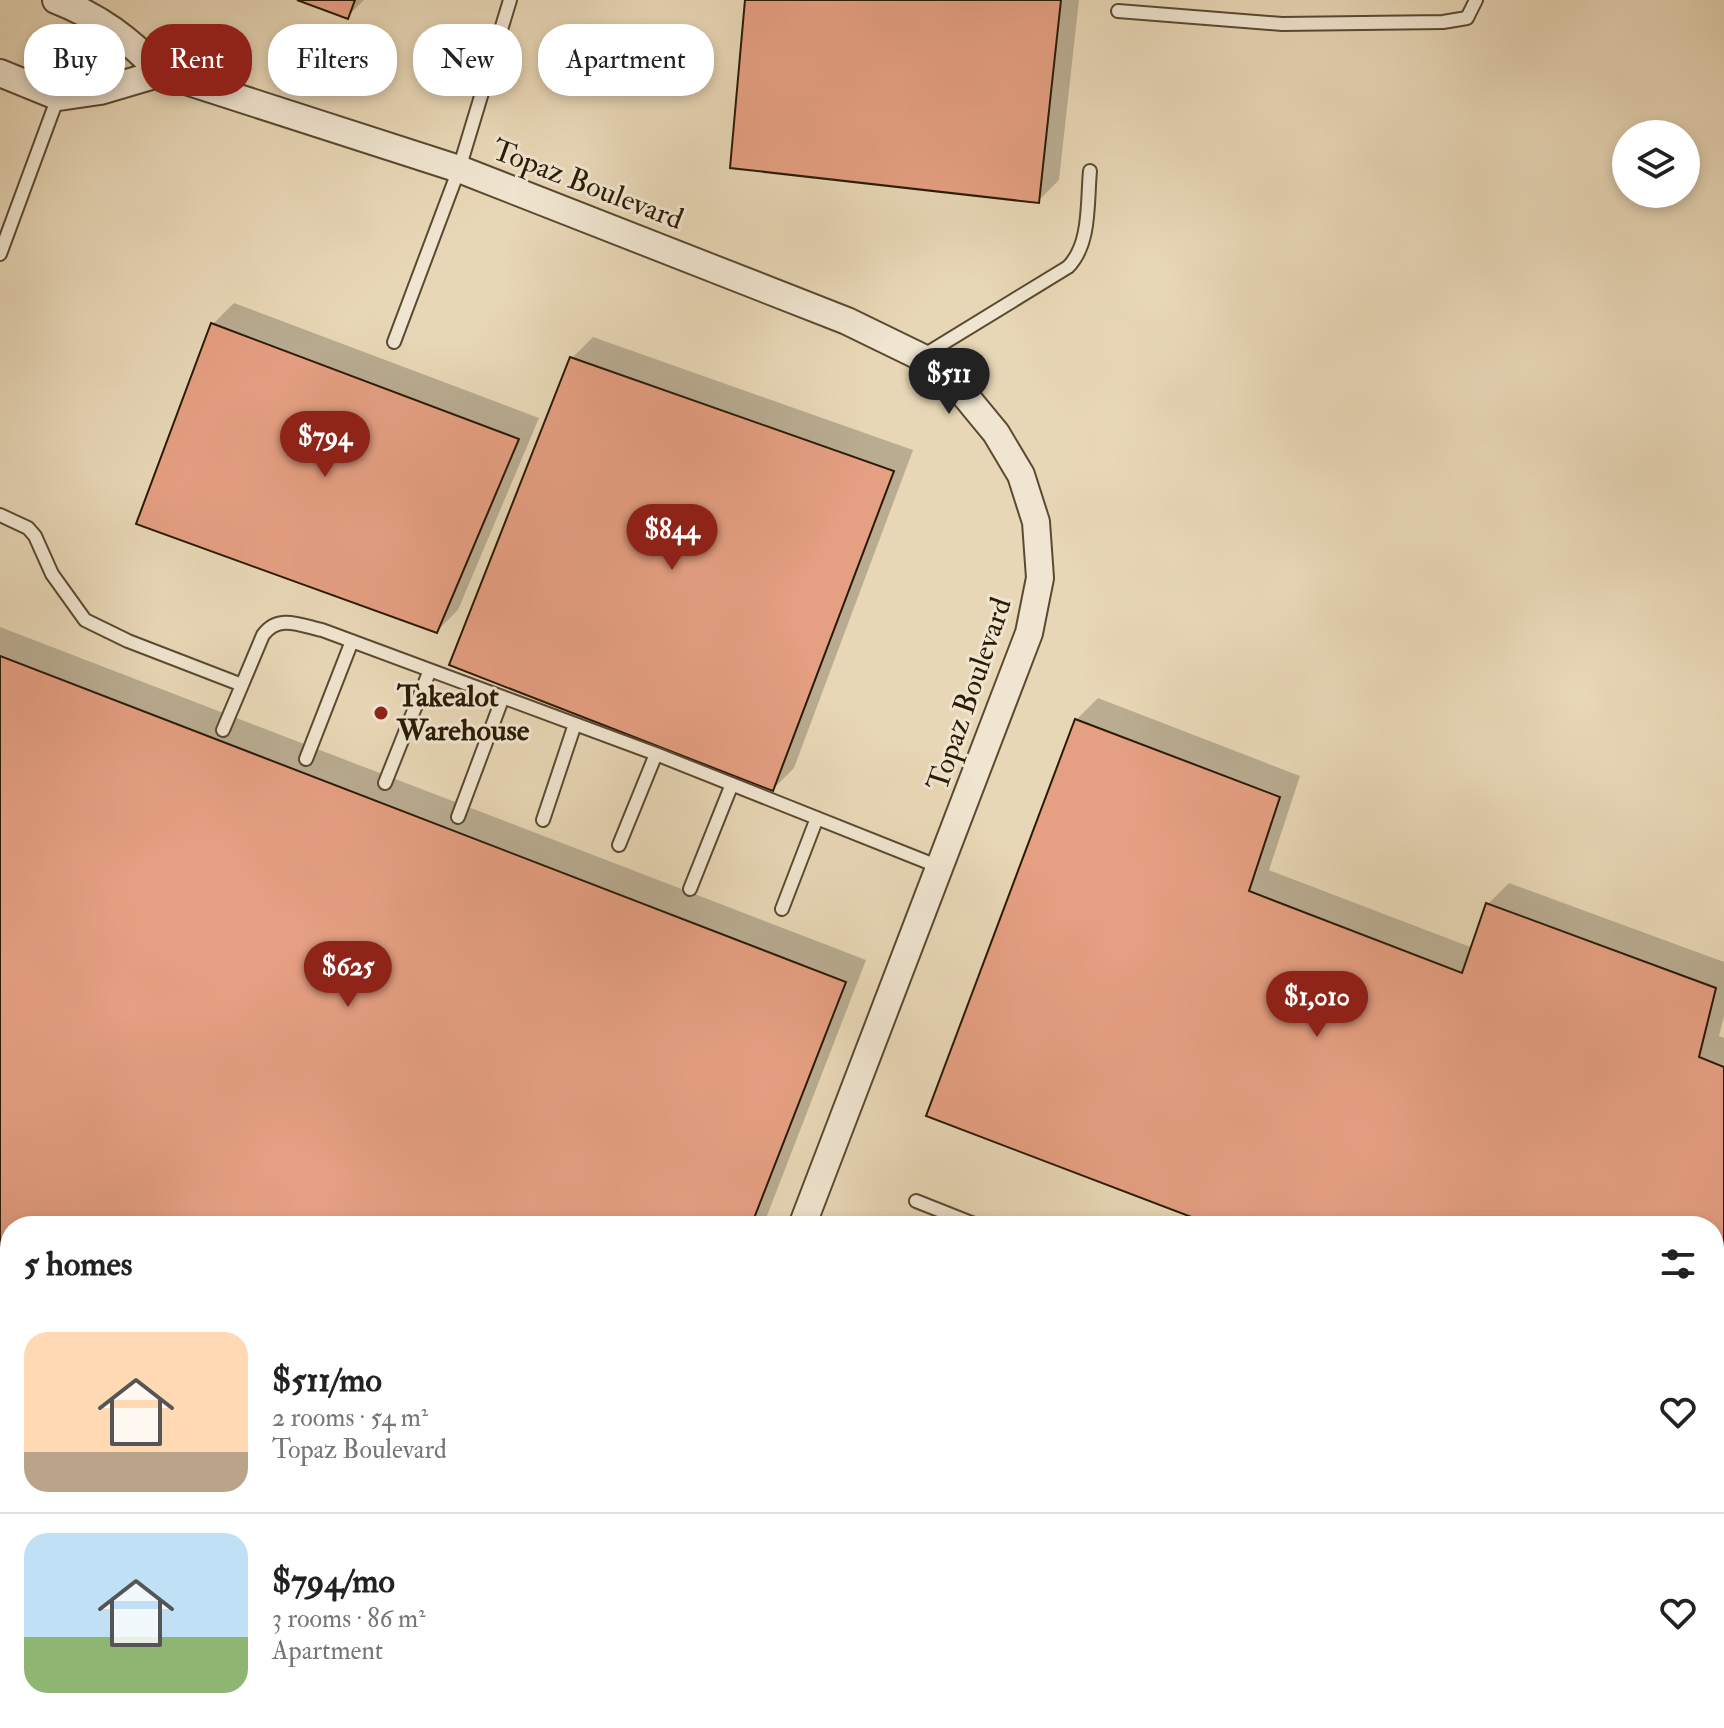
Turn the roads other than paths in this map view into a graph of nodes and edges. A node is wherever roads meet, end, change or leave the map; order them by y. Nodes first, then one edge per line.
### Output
1 (56, 0) edge
2 (510, 0) edge
3 (1476, 0) edge
4 (1118, 11) dead end
5 (89, 13) junction
6 (141, 52) edge
7 (0, 73) edge
8 (141, 79) edge
9 (232, 96) edge
10 (59, 97) junction
11 (459, 169) junction
12 (1090, 171) dead end
13 (0, 254) edge
14 (394, 342) dead end
15 (921, 357) junction
16 (0, 515) edge
17 (352, 641) junction
18 (430, 670) junction
19 (242, 685) junction
20 (503, 697) junction
21 (575, 724) junction
22 (223, 730) dead end
23 (656, 754) junction
24 (306, 759) dead end
25 (385, 783) dead end
26 (732, 784) junction
27 (458, 817) dead end
28 (817, 818) junction
29 (543, 820) dead end
30 (619, 845) dead end
31 (942, 868) junction
32 (690, 889) dead end
33 (782, 909) dead end
34 (916, 1201) dead end
35 (806, 1216) edge
36 (954, 1216) edge

1 - 5 street, Topaz Boulevard
2 - 11 lane, Topaz Boulevard
3 - 4 lane
5 - 6 street, Topaz Boulevard
5 - 10 lane
7 - 10 street
8 - 10 street
9 - 11 street, Topaz Boulevard
10 - 13 lane
11 - 14 lane, Topaz Boulevard
11 - 15 street, Topaz Boulevard
12 - 15 lane
15 - 31 street, Topaz Boulevard
16 - 19 lane
17 - 18 lane
17 - 19 lane
17 - 24 lane
18 - 20 lane
18 - 25 lane
19 - 22 lane
20 - 21 lane
20 - 27 lane
21 - 23 lane
21 - 29 lane
23 - 26 lane
23 - 30 lane
26 - 28 lane
26 - 32 lane
28 - 31 lane
28 - 33 lane
31 - 35 street, Topaz Boulevard
34 - 36 lane

